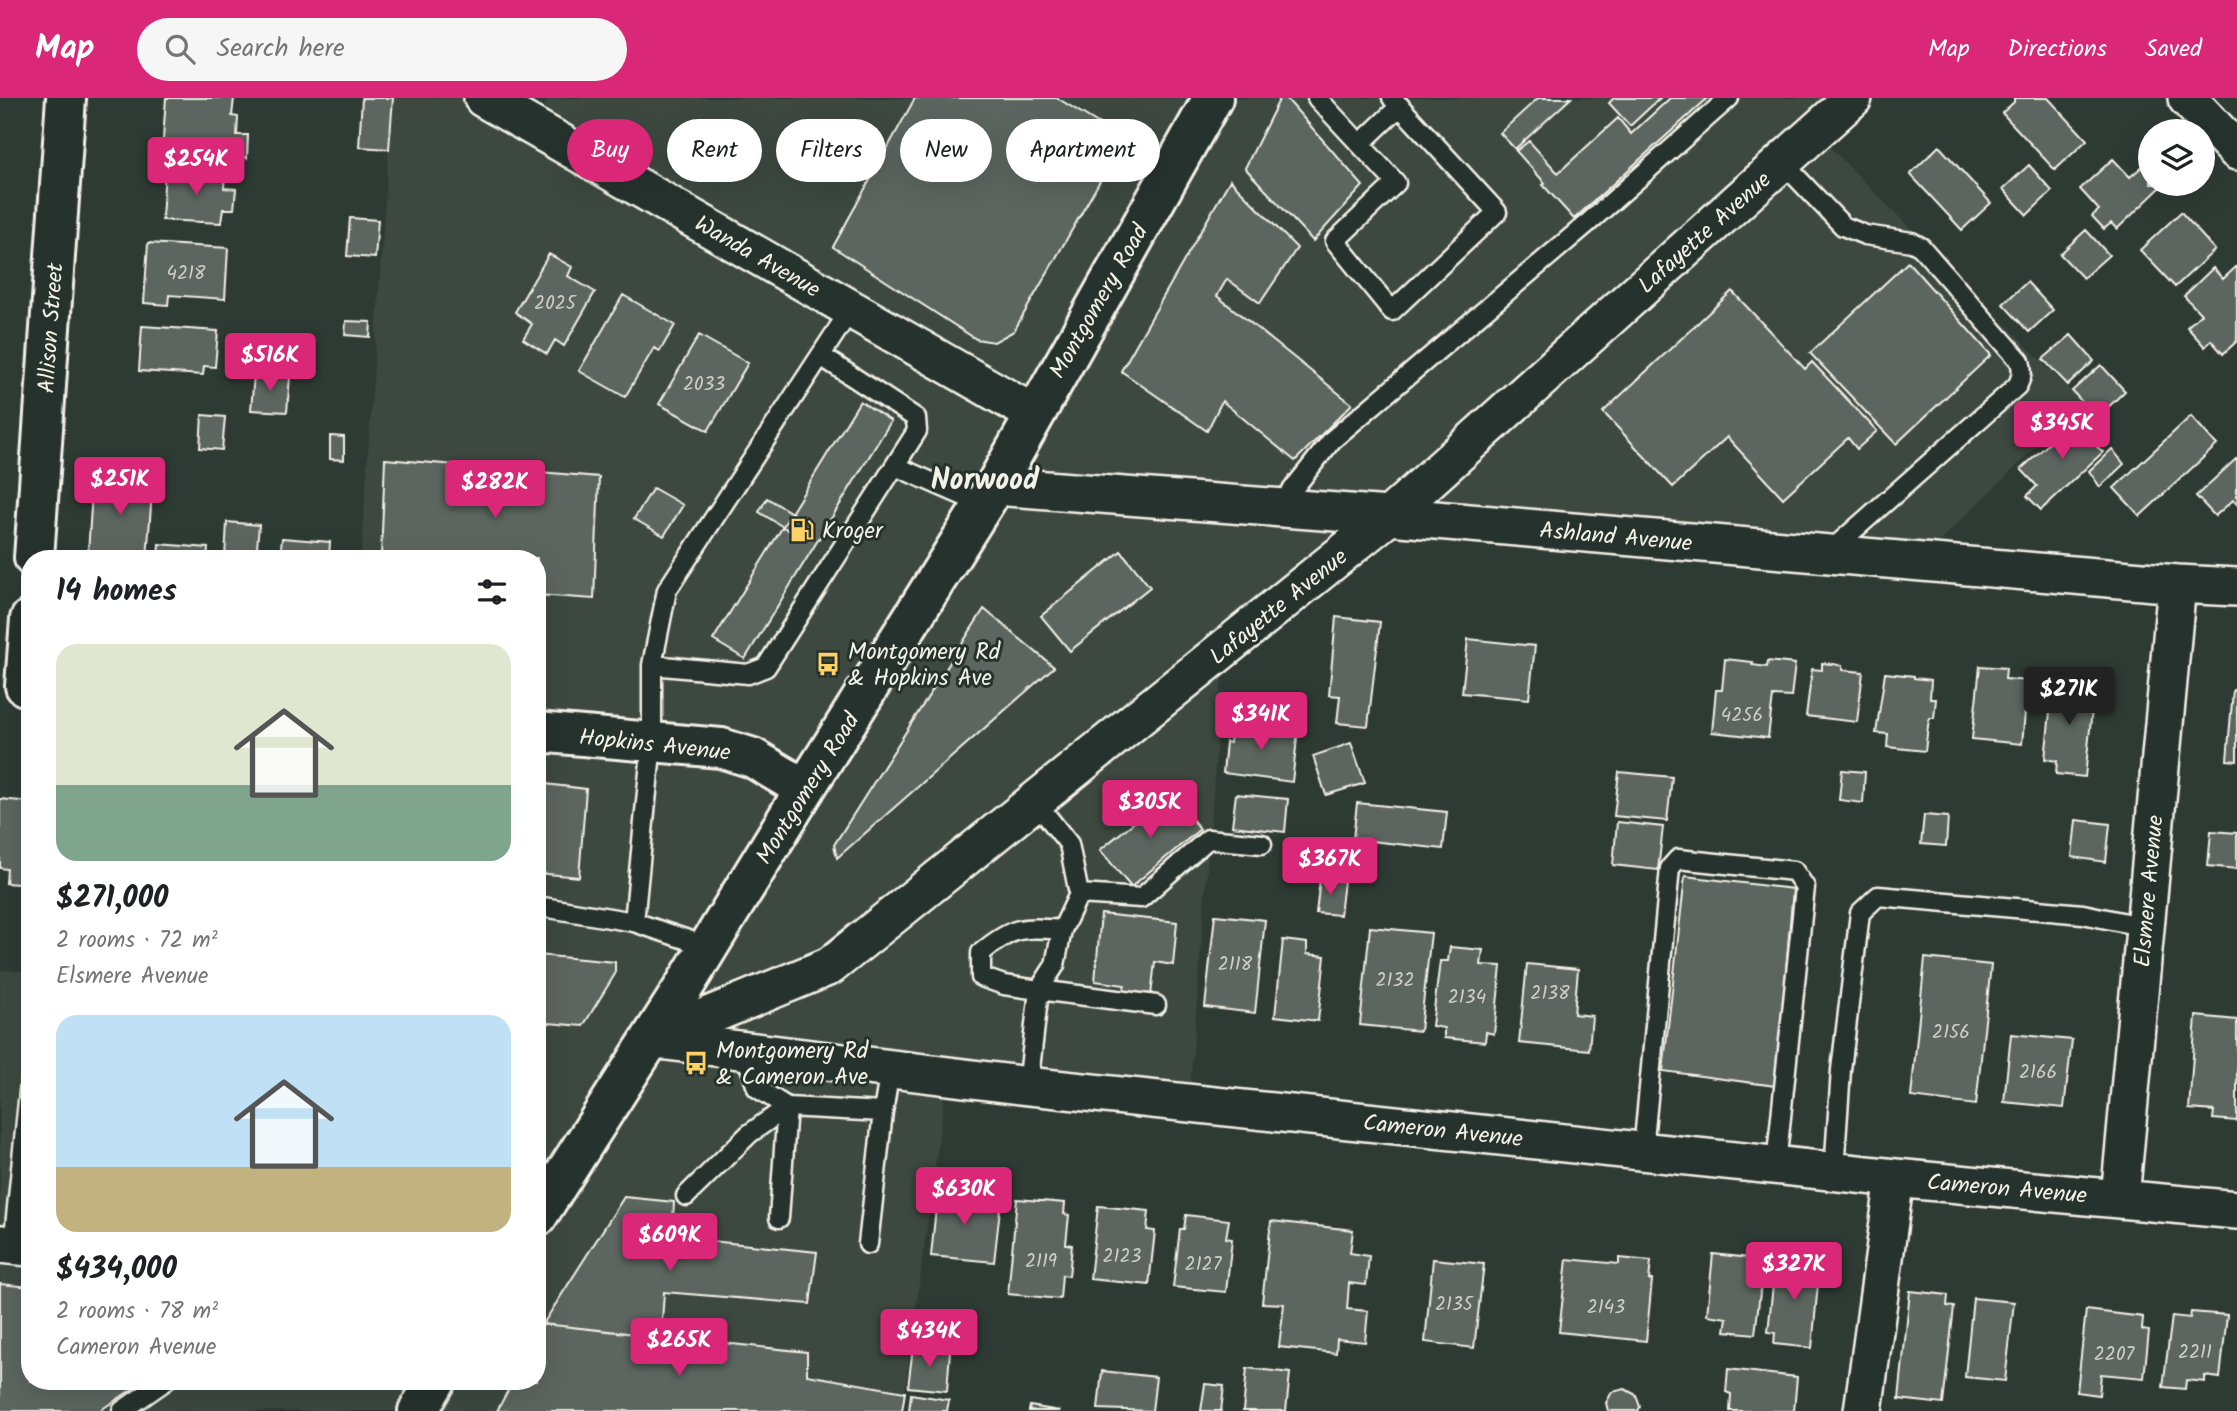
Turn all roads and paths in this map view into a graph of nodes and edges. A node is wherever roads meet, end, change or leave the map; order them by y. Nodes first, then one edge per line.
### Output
1 (65, 98) edge
2 (483, 98) edge
3 (1213, 98) edge
4 (1317, 98) edge
5 (1729, 98) edge
6 (1853, 98) edge
7 (2187, 98) edge
8 (1396, 102) edge
9 (1360, 144) junction
10 (2237, 151) edge
11 (1782, 162) junction
12 (851, 309) junction
13 (821, 356) junction
14 (1034, 414) junction
15 (895, 466) junction
16 (989, 495) junction
17 (1278, 508) junction
18 (1389, 516) junction
19 (35, 550) edge
20 (1826, 554) junction
21 (2177, 584) junction
22 (2237, 587) edge
23 (652, 666) junction
24 (546, 733) edge
25 (652, 742) junction
26 (805, 789) junction
27 (1035, 802) junction
28 (1262, 844) dead end
29 (1079, 894) junction
30 (546, 907) edge
31 (634, 922) junction
32 (2145, 927) junction
33 (1062, 930) junction
34 (709, 947) junction
35 (1040, 990) junction
36 (1156, 1005) dead end
37 (651, 1039) junction
38 (745, 1052) junction
39 (890, 1070) junction
40 (1028, 1086) junction
41 (787, 1107) junction
42 (883, 1112) junction
43 (1643, 1151) junction
44 (1776, 1165) junction
45 (1834, 1171) junction
46 (21, 1174) edge
47 (1895, 1178) junction
48 (686, 1196) dead end
49 (2120, 1198) junction
50 (546, 1203) edge
51 (2237, 1210) edge
52 (779, 1218) dead end
53 (867, 1244) dead end
54 (14, 1246) edge
55 (152, 1390) edge
56 (431, 1390) edge
57 (122, 1411) edge
58 (418, 1411) edge
59 (1863, 1411) edge

1 - 19 main road, Allison Street
2 - 12 street, Wanda Avenue
3 - 14 main road, Montgomery Road
4 - 9 lane
5 - 17 lane
6 - 11 street, Lafayette Avenue
7 - 10 street
8 - 9 lane
8 - 9 lane
11 - 18 street, Lafayette Avenue
11 - 20 lane
12 - 13 lane
12 - 14 street, Wanda Avenue
13 - 15 lane
13 - 23 lane
14 - 16 main road, Montgomery Road
15 - 16 lane
15 - 23 lane
16 - 17 street, Ashland Avenue
16 - 26 main road, Montgomery Road
17 - 18 street, Ashland Avenue
18 - 20 street, Ashland Avenue
18 - 27 street, Lafayette Avenue
20 - 21 street, Ashland Avenue
21 - 22 street, Ashland Avenue
21 - 32 street, Elsmere Avenue
23 - 25 lane
24 - 25 main road, Hopkins Avenue
25 - 26 main road, Hopkins Avenue
25 - 31 lane
26 - 34 main road, Montgomery Road
27 - 29 lane
27 - 37 street, Lafayette Avenue
28 - 29 lane
29 - 33 lane
30 - 31 lane
31 - 34 lane
32 - 45 lane
32 - 49 street, Elsmere Avenue
33 - 35 lane
33 - 35 lane
34 - 37 main road, Montgomery Road
35 - 36 lane
35 - 40 lane
37 - 38 street, Cameron Avenue
37 - 50 main road, Montgomery Road
38 - 39 street, Cameron Avenue
38 - 41 lane
39 - 40 street, Cameron Avenue
39 - 42 lane
40 - 43 street, Cameron Avenue
41 - 42 lane
41 - 48 lane
41 - 52 lane
42 - 53 lane
43 - 44 street, Cameron Avenue
43 - 44 lane
44 - 45 street, Cameron Avenue
45 - 47 street, Cameron Avenue
46 - 54 lane
47 - 49 street, Cameron Avenue
47 - 59 street
49 - 51 street, Cameron Avenue
55 - 57 lane
56 - 58 main road

